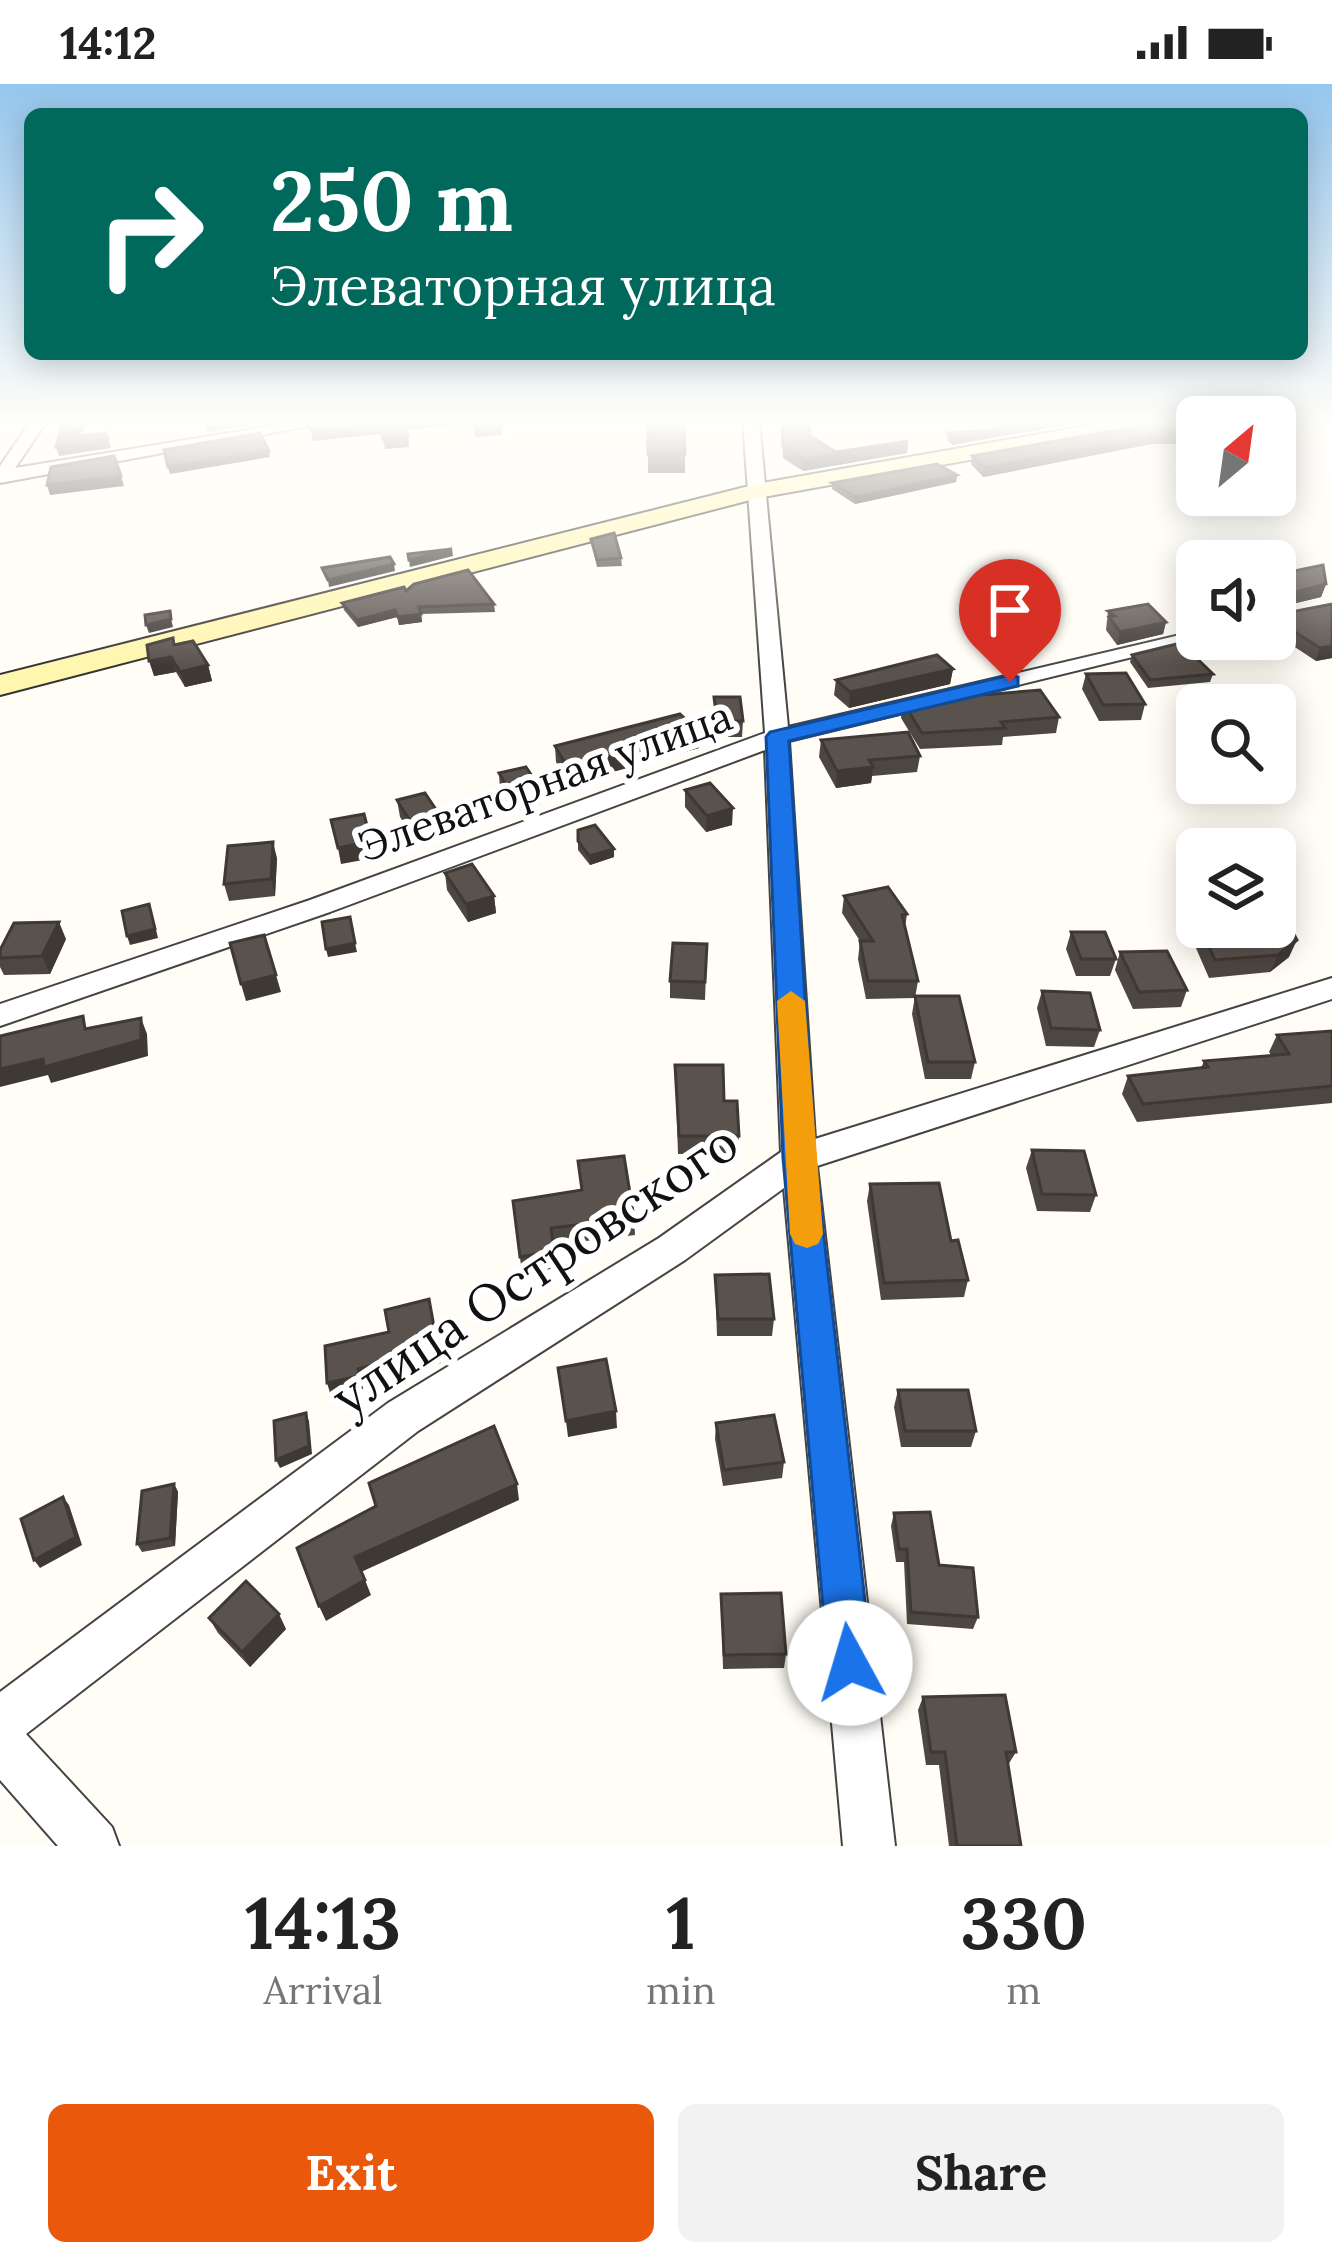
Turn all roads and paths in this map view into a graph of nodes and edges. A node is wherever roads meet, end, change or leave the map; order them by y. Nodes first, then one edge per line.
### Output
1 (710, 503) edge
2 (758, 503) edge
3 (1176, 642) edge
4 (0, 686) edge
5 (777, 737) junction
6 (1332, 988) edge
7 (0, 1016) edge
8 (799, 1158) junction
9 (0, 1723) edge
10 (0, 1742) edge
11 (93, 1846) edge
12 (869, 1846) edge

1 - 4 main road
2 - 5 street
3 - 5 street, Элеваторная улица
5 - 7 street, Элеваторная улица
5 - 8 street
6 - 8 street, улица Островского
8 - 9 street, улица Островского
8 - 12 street
10 - 11 street

